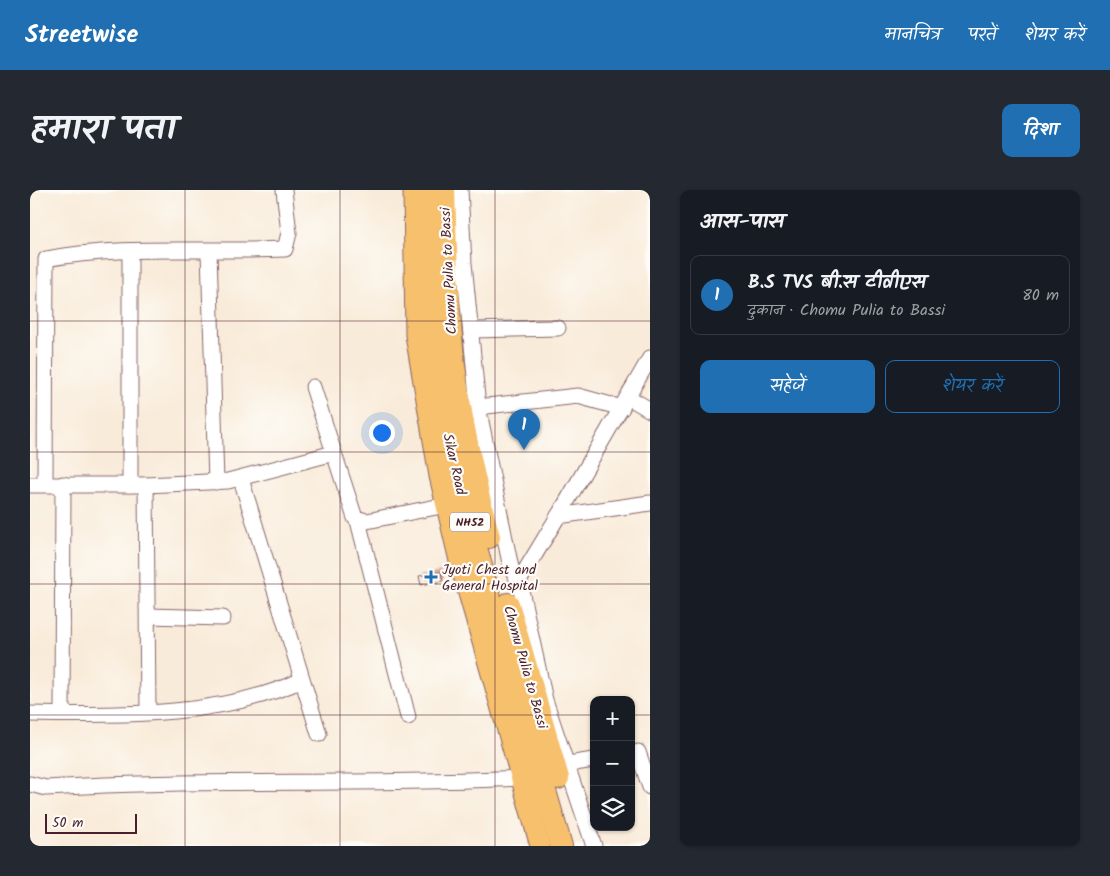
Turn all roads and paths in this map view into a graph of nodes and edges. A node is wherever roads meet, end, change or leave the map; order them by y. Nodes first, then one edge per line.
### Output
1 (284, 190) edge
2 (413, 190) edge
3 (428, 190) edge
4 (444, 190) edge
5 (460, 190) edge
6 (130, 251) junction
7 (209, 252) junction
8 (558, 328) dead end
9 (471, 330) junction
10 (650, 358) edge
11 (314, 387) dead end
12 (625, 402) junction
13 (478, 407) junction
14 (650, 410) edge
15 (334, 453) junction
16 (241, 479) junction
17 (216, 482) junction
18 (38, 484) edge
19 (63, 484) junction
20 (130, 485) junction
21 (146, 485) junction
22 (650, 504) edge
23 (446, 505) junction
24 (558, 516) junction
25 (358, 520) junction
26 (519, 580) junction
27 (148, 616) junction
28 (223, 618) dead end
29 (302, 680) junction
30 (148, 711) junction
31 (30, 714) edge
32 (62, 714) junction
33 (408, 718) dead end
34 (319, 734) dead end
35 (640, 752) edge
36 (590, 761) edge
37 (568, 764) junction
38 (521, 778) junction
39 (30, 784) edge
40 (650, 786) edge
41 (540, 846) edge
42 (561, 846) edge
43 (577, 846) edge
44 (594, 846) edge

1 - 7 street
2 - 23 main road
3 - 42 highway, Sikar Road / NH52
4 - 43 highway, Chomu Pulia to Bassi / NH52
5 - 9 street
6 - 7 street
6 - 18 street
6 - 20 street
7 - 17 street
8 - 9 street
9 - 13 street
10 - 12 street
11 - 15 street
12 - 13 street
12 - 14 street
12 - 24 street
13 - 26 street
15 - 16 street
15 - 25 street
16 - 17 street
16 - 29 street
17 - 21 street
18 - 19 street
19 - 20 street
19 - 32 street
20 - 21 street
21 - 27 street
22 - 24 street
23 - 25 street
23 - 38 main road
24 - 26 street
25 - 33 street
26 - 37 street
27 - 28 street
27 - 30 street
29 - 30 street
29 - 34 street
30 - 32 street
31 - 32 street
35 - 40 street
36 - 37 street
37 - 44 street
38 - 39 street
38 - 41 main road

